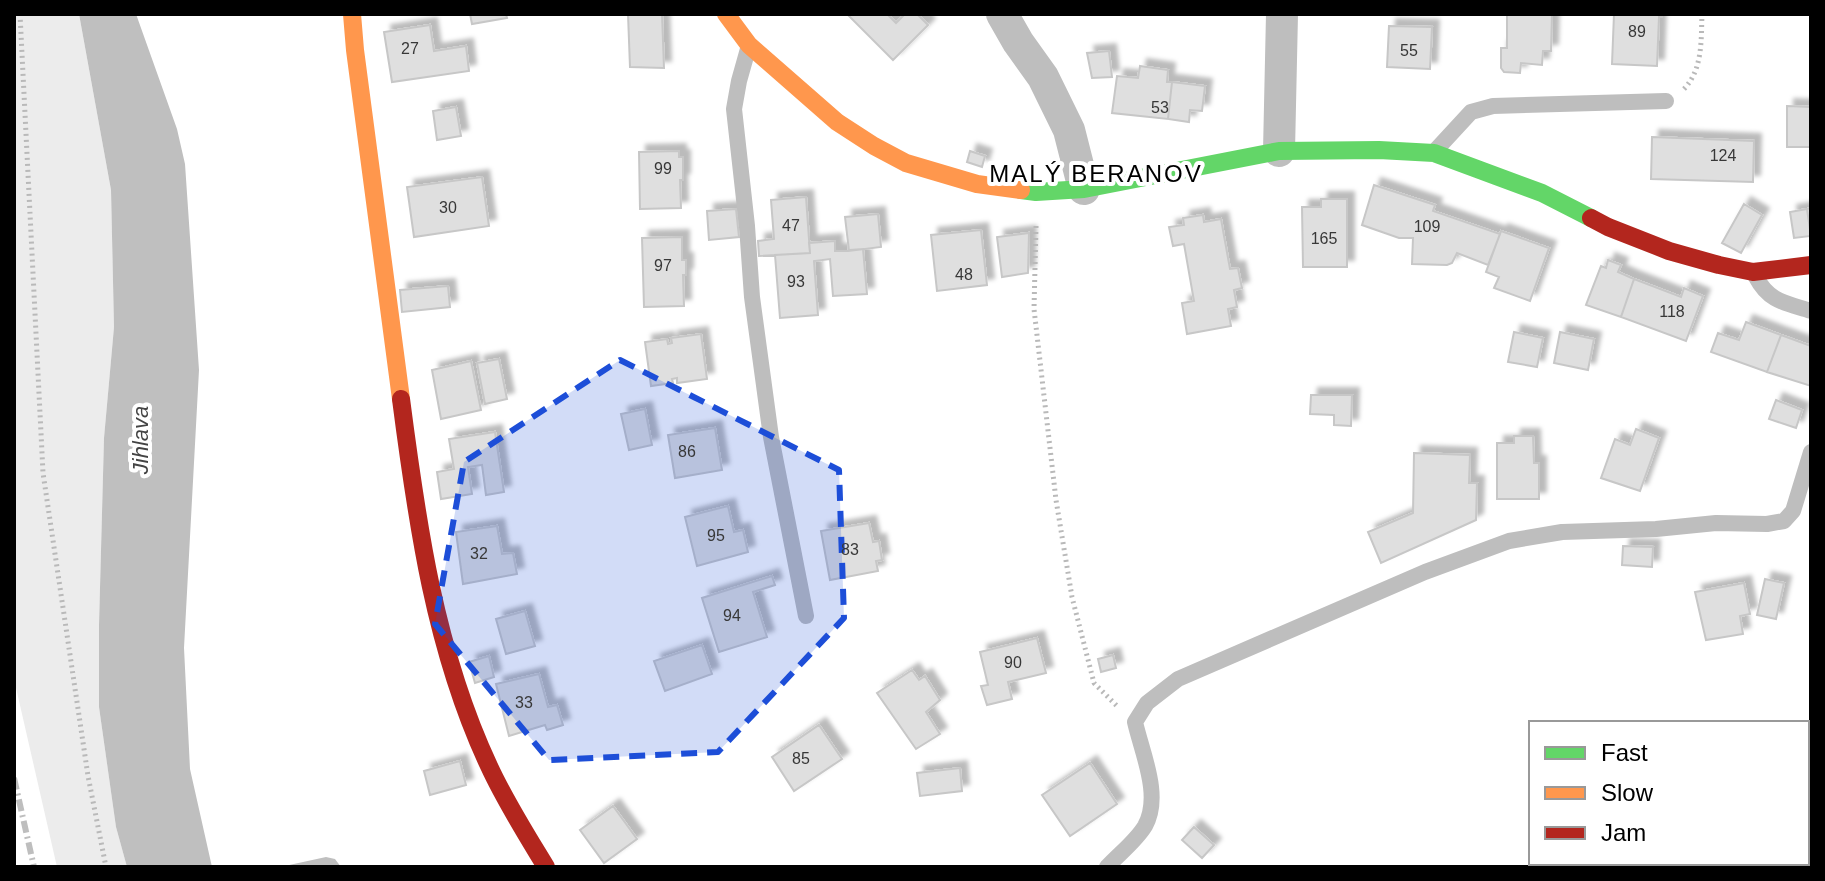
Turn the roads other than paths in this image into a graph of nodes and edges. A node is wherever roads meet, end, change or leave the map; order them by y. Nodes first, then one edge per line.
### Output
1 (352, 14) edge
2 (726, 14) edge
3 (1002, 14) edge
4 (1282, 14) edge
5 (749, 45) junction
6 (1666, 101) road end
7 (1279, 151) junction
8 (1434, 153) junction
9 (1084, 189) junction
10 (1811, 265) edge
11 (1753, 272) junction
12 (1811, 311) edge
13 (1811, 452) edge
14 (806, 616) dead end
15 (546, 867) edge
16 (1107, 867) edge

1 - 15 street
2 - 5 street
3 - 9 street
4 - 7 street
5 - 9 street
5 - 14 lane
6 - 8 lane
7 - 8 street
7 - 9 street
8 - 11 street
10 - 11 street
11 - 12 lane
13 - 16 lane

